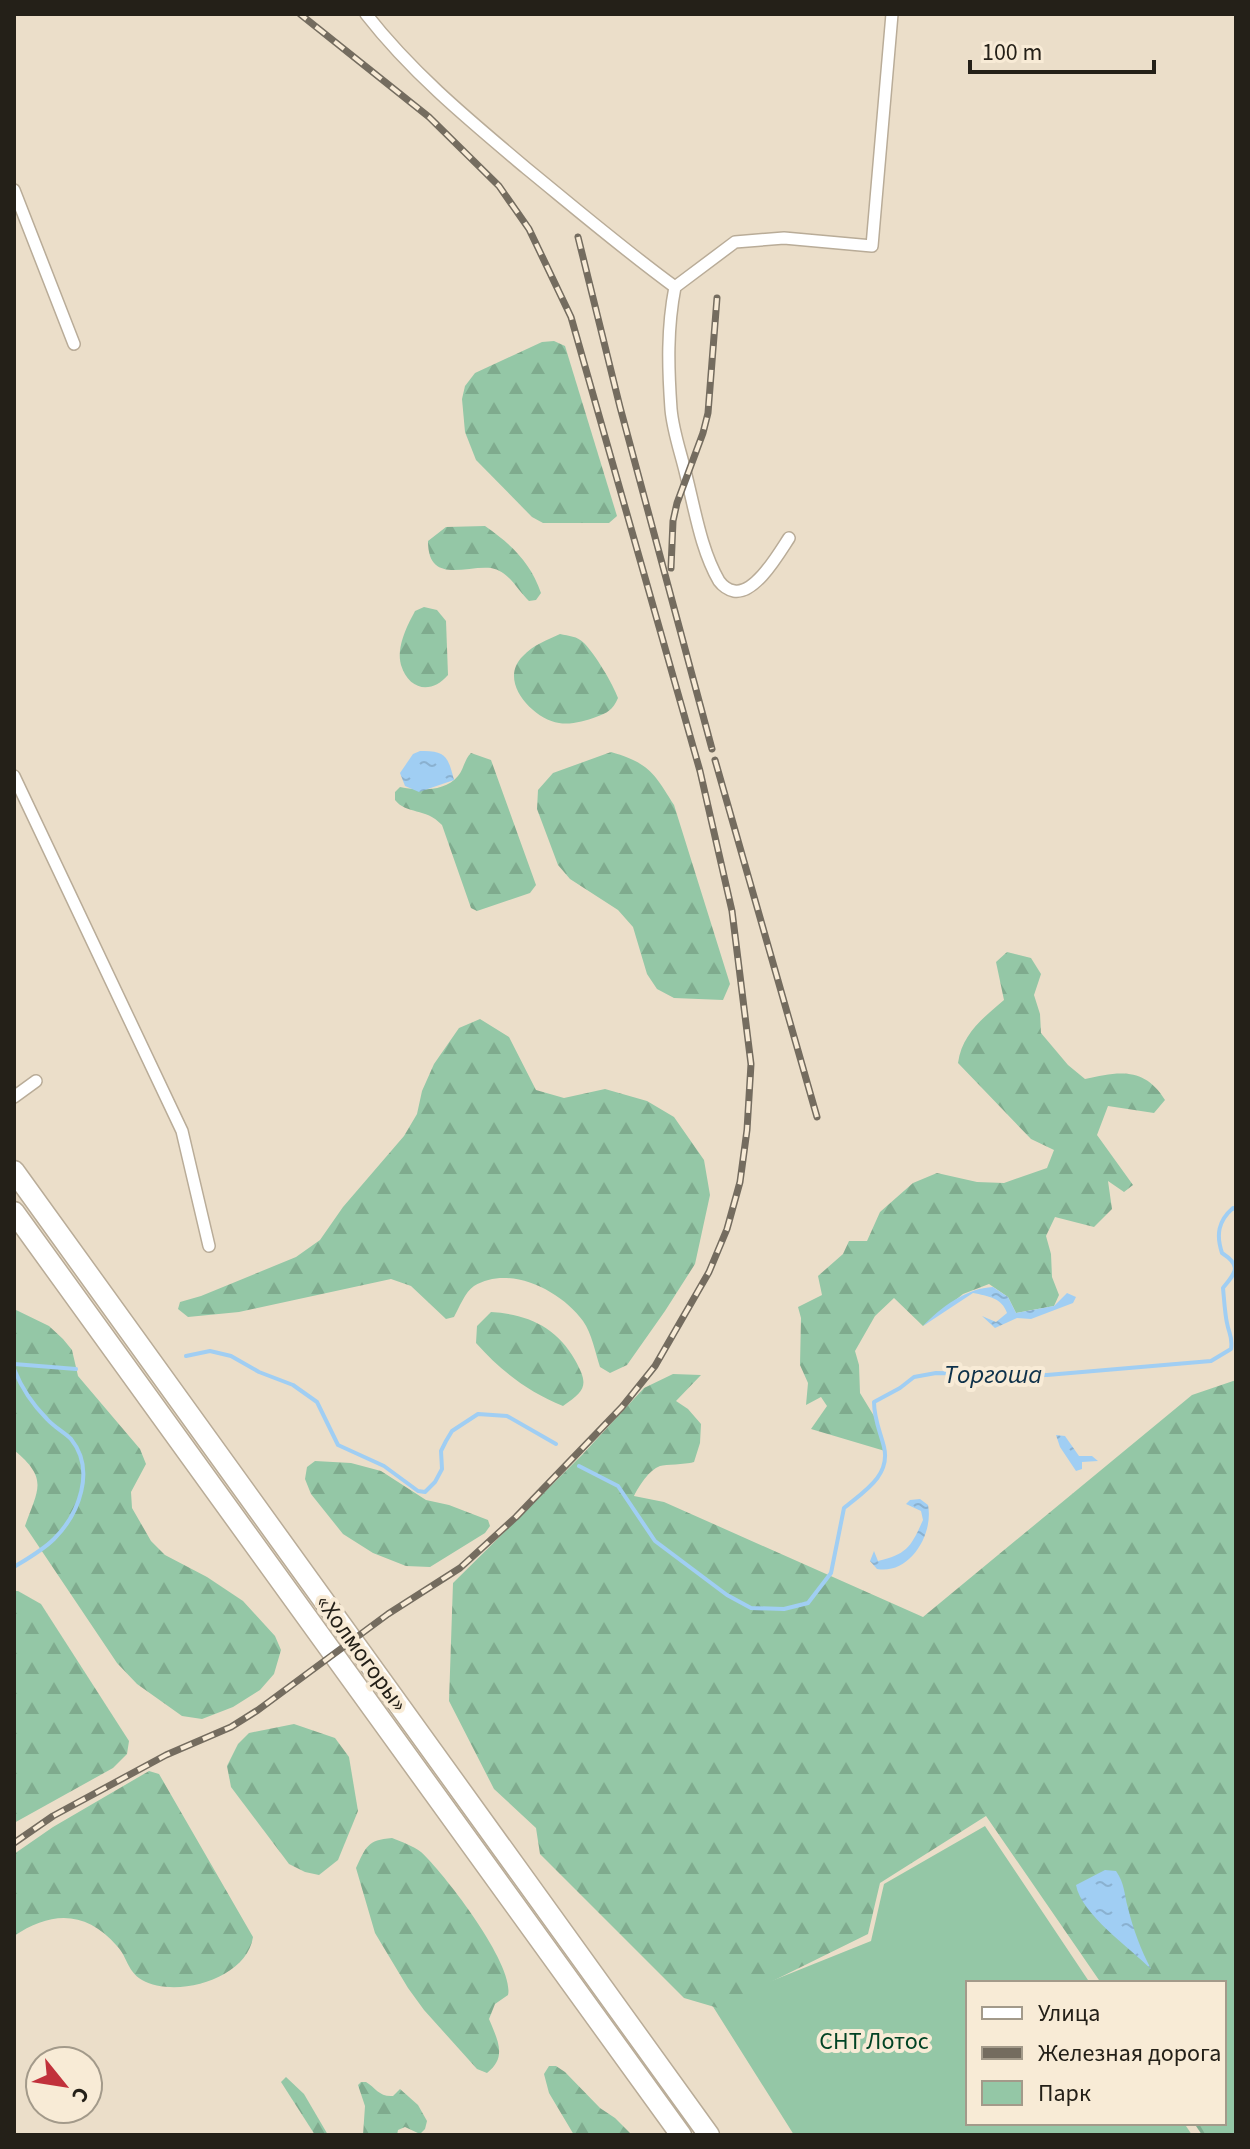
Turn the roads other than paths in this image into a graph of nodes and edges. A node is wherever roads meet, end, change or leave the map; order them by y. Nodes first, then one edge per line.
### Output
1 (366, 14) edge
2 (892, 14) edge
3 (14, 190) edge
4 (675, 287) junction
5 (74, 344) dead end
6 (789, 538) dead end
7 (14, 776) edge
8 (36, 1081) dead end
9 (14, 1097) edge
10 (14, 1171) edge
11 (14, 1212) edge
12 (14, 1227) edge
13 (37, 1244) junction
14 (209, 1246) dead end
15 (681, 2135) edge
16 (709, 2135) edge

1 - 4 street
2 - 4 street
3 - 5 street
4 - 6 street
7 - 14 street
8 - 9 street
10 - 16 highway, «Холмогоры»
11 - 13 highway, «Холмогоры»
12 - 13 street
13 - 15 highway, «Холмогоры»

